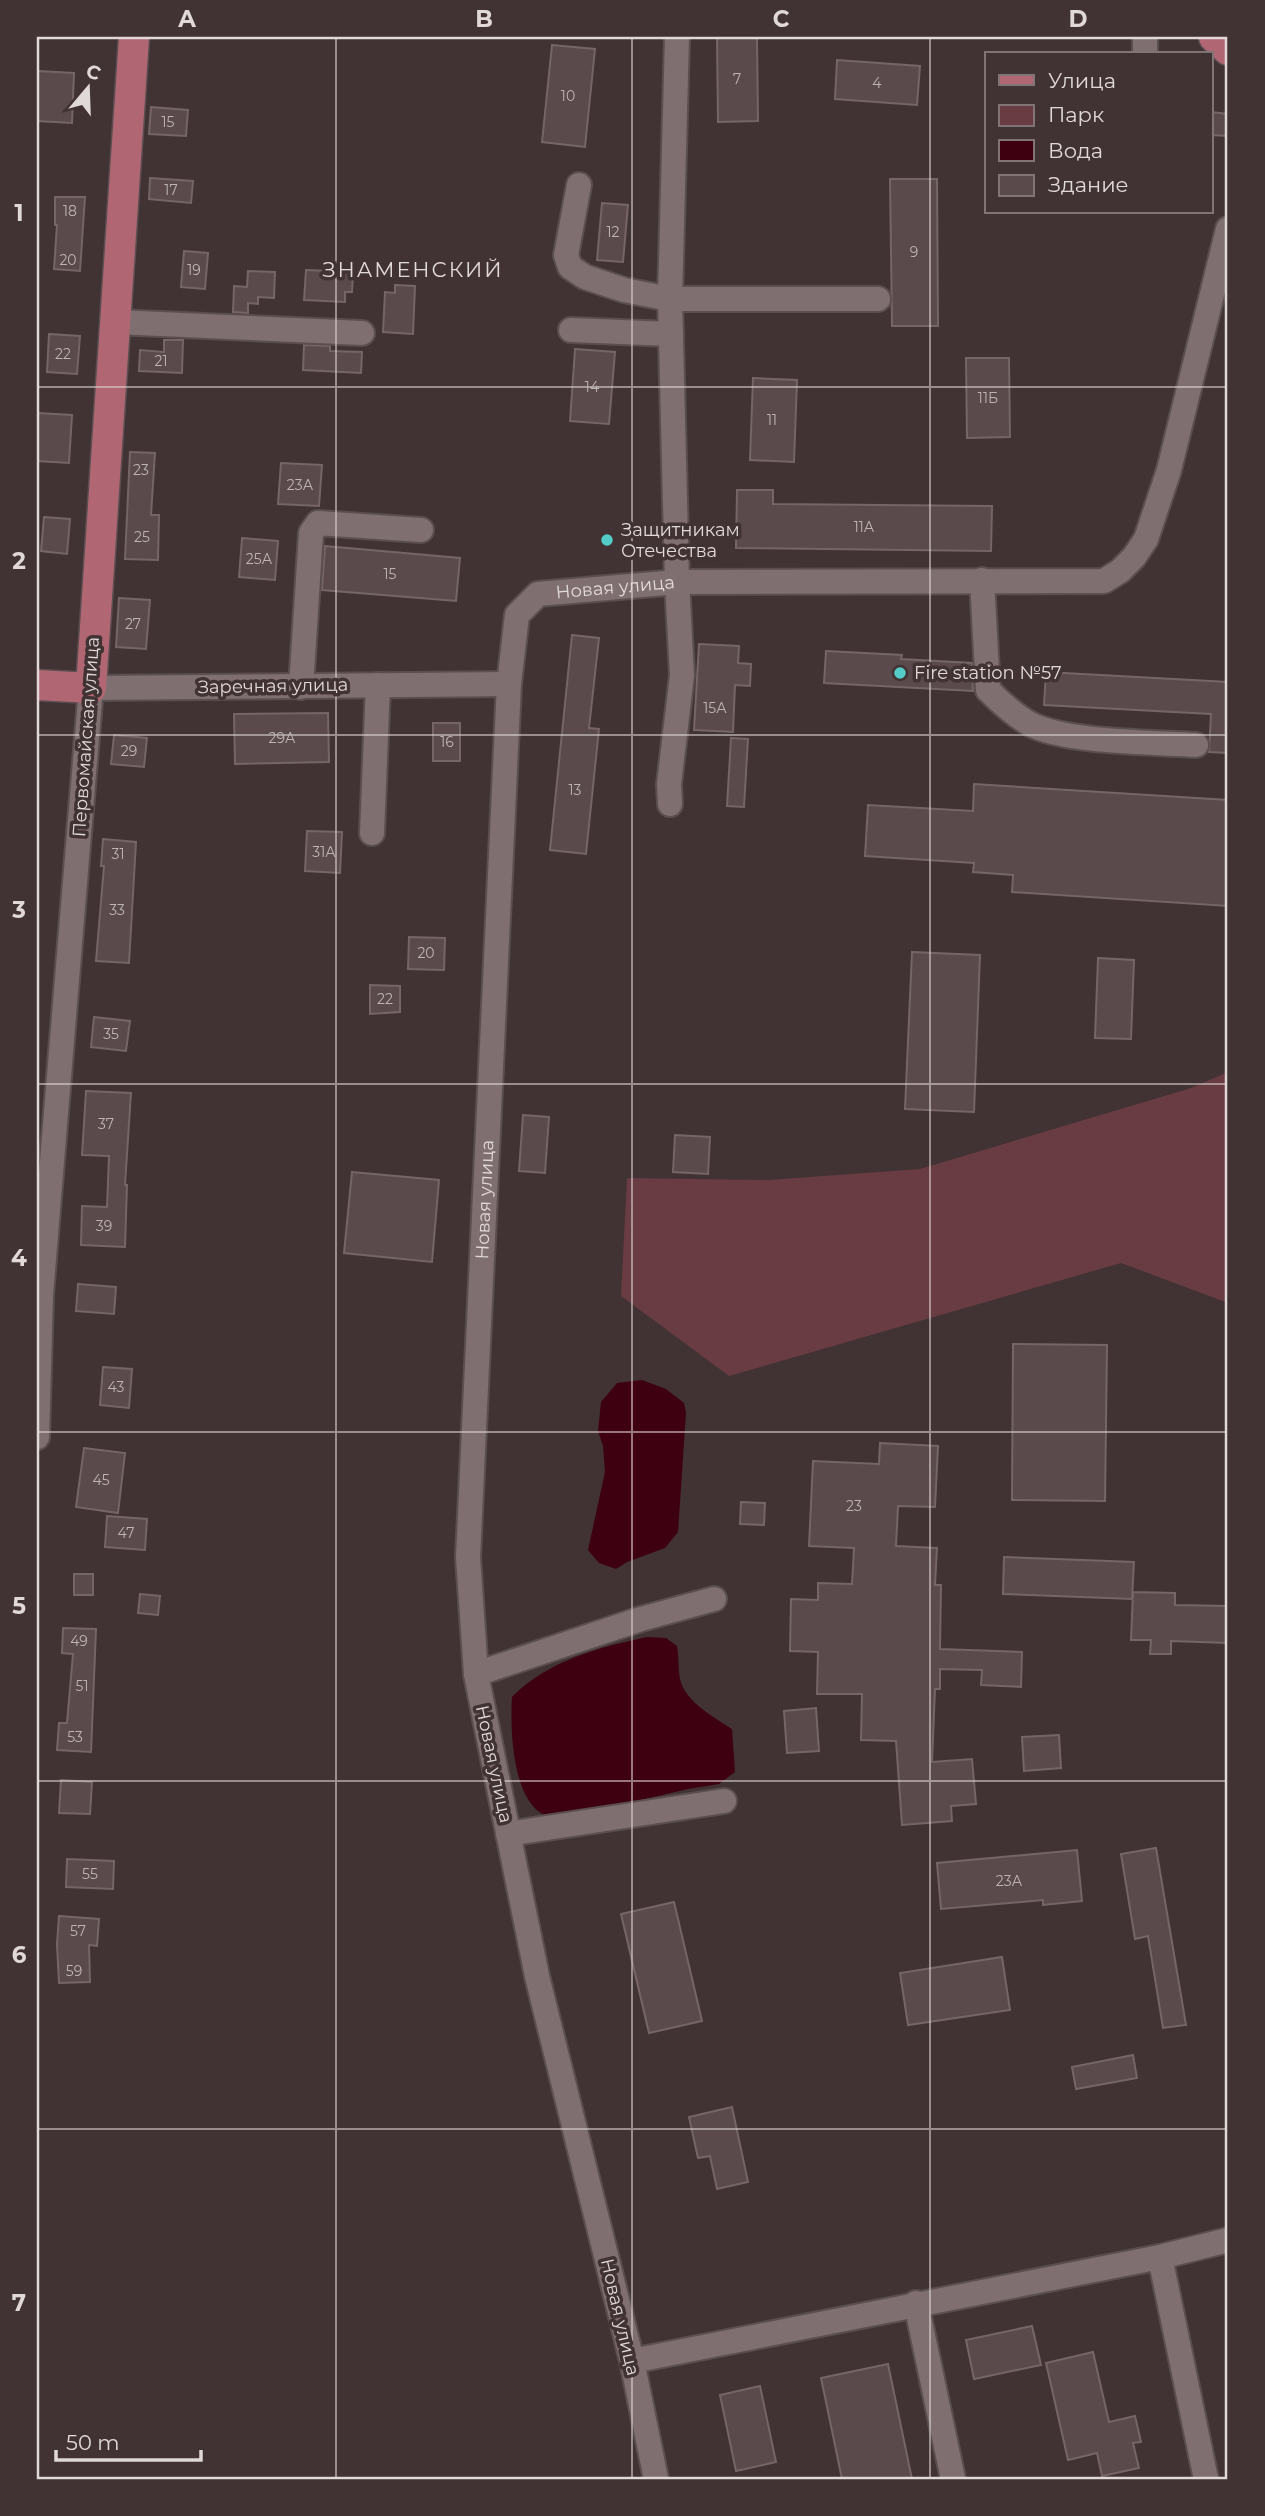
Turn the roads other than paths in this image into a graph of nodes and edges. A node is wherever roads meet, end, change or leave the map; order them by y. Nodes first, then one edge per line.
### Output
1 (134, 37) edge
2 (677, 37) edge
3 (1214, 37) edge
4 (1228, 50) edge
5 (579, 185) dead end
6 (1228, 229) edge
7 (670, 299) junction
8 (878, 299) dead end
9 (116, 321) junction
10 (572, 330) dead end
11 (362, 333) dead end
12 (671, 334) junction
13 (421, 530) dead end
14 (982, 580) junction
15 (677, 582) junction
16 (509, 684) junction
17 (37, 685) edge
18 (378, 685) junction
19 (301, 687) junction
20 (91, 688) junction
21 (1196, 745) dead end
22 (670, 804) dead end
23 (372, 833) dead end
24 (37, 1437) edge
25 (714, 1599) dead end
26 (475, 1674) junction
27 (724, 1801) dead end
28 (508, 1834) junction
29 (1228, 2240) edge
30 (1160, 2257) junction
31 (915, 2304) junction
32 (632, 2361) junction
33 (656, 2479) edge
34 (953, 2479) edge
35 (1206, 2479) edge

1 - 9 main road, Первомайская улица
2 - 7 street, Новая улица
3 - 4 main road
5 - 7 street
6 - 14 street
7 - 8 street
7 - 12 street, Новая улица
9 - 11 street
9 - 20 main road, Первомайская улица
10 - 12 street
12 - 15 street, Новая улица
13 - 19 street
14 - 15 street
14 - 21 street
15 - 16 street, Новая улица
15 - 22 street
16 - 18 street, Заречная улица
16 - 26 street, Новая улица
17 - 20 main road, Заречная улица
18 - 19 street, Заречная улица
18 - 23 street
19 - 20 street, Заречная улица
20 - 24 street, Первомайская улица
25 - 26 street
26 - 28 street, Новая улица
27 - 28 street
28 - 32 street, Новая улица
29 - 30 street
30 - 31 street
30 - 35 street
31 - 32 street
31 - 34 street
32 - 33 street, Новая улица

